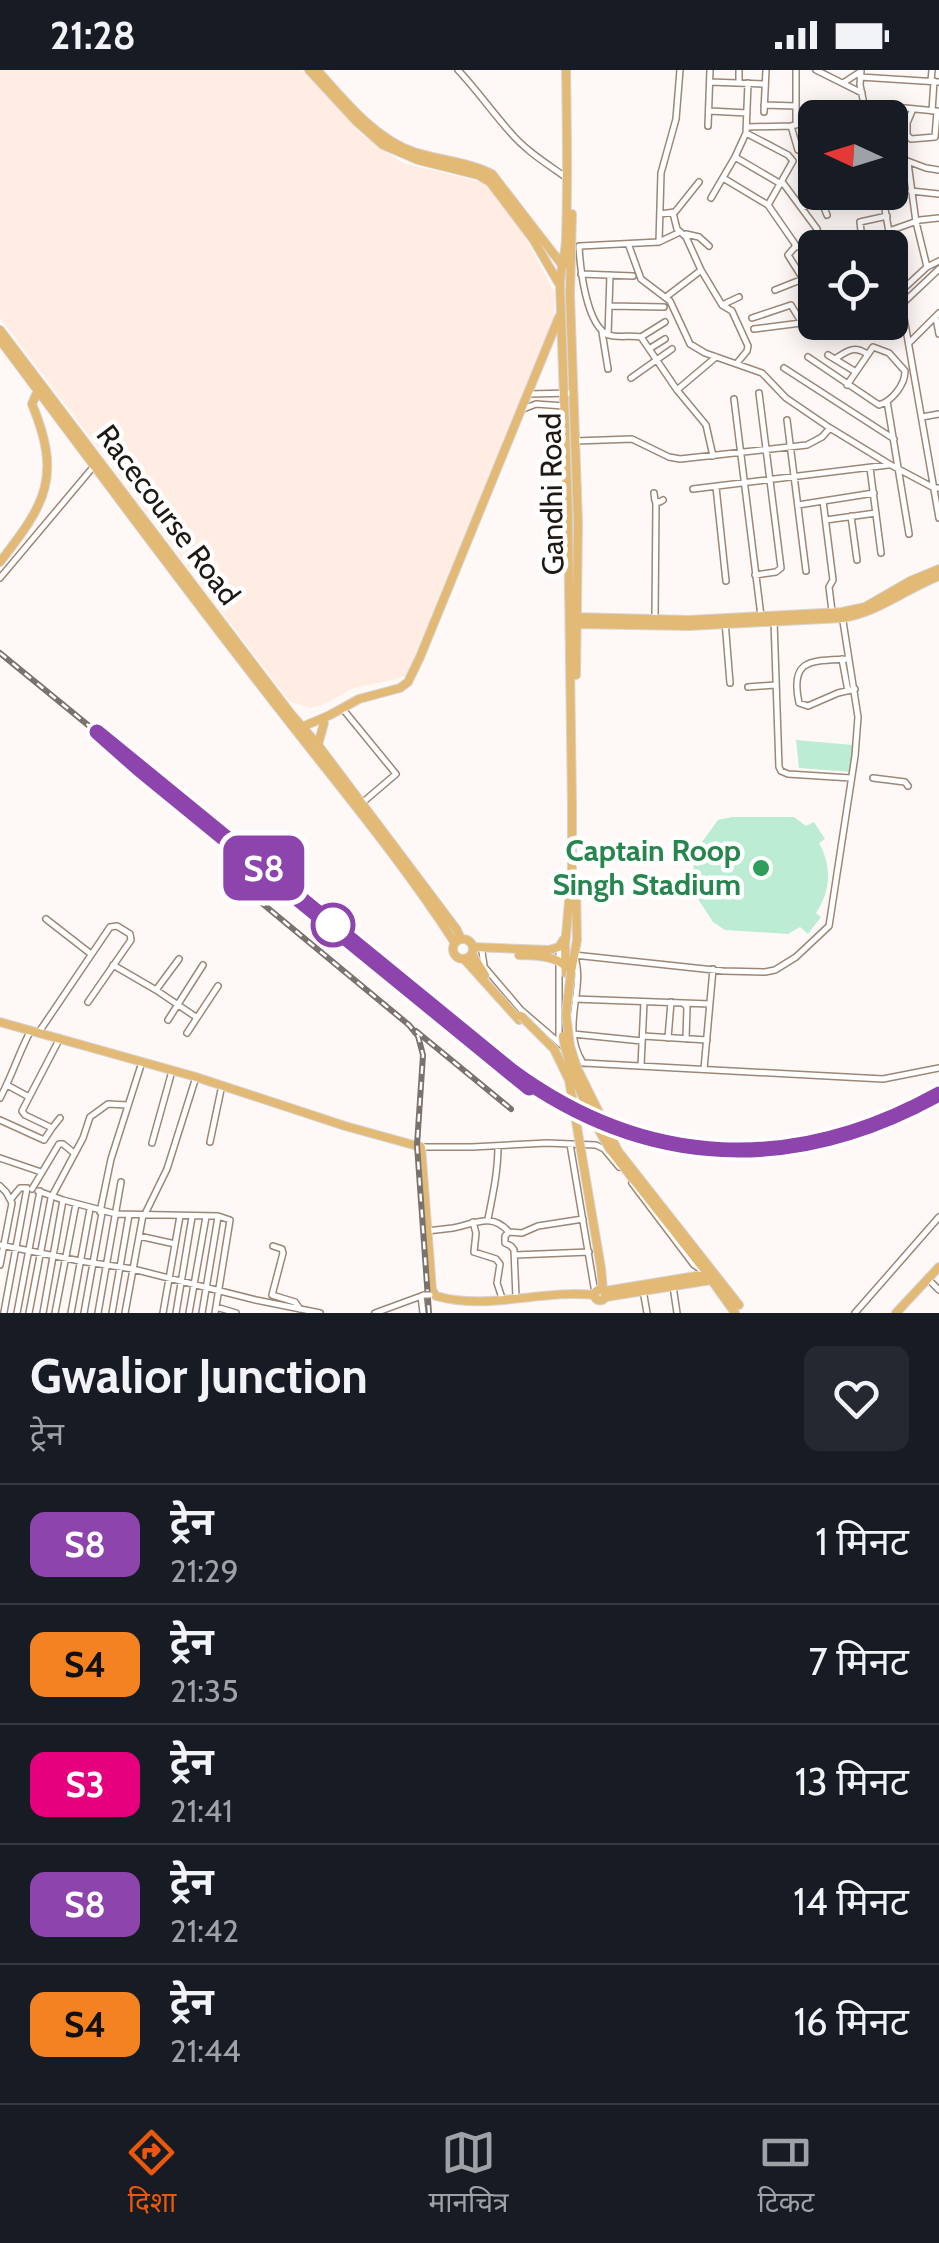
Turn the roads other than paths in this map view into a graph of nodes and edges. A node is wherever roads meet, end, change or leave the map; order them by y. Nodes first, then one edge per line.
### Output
1 (313, 70) edge
2 (458, 70) edge
3 (568, 70) edge
4 (680, 70) edge
5 (710, 70) edge
6 (740, 70) edge
7 (766, 70) edge
8 (796, 70) edge
9 (816, 70) edge
10 (907, 70) edge
11 (932, 70) edge
12 (860, 73) edge
13 (906, 80) junction
14 (935, 81) edge
15 (710, 82) junction
16 (738, 82) junction
17 (748, 83) junction
18 (843, 83) junction
19 (766, 84) junction
20 (862, 92) junction
21 (863, 100) edge
22 (796, 106) junction
23 (908, 108) edge
24 (914, 109) junction
25 (936, 111) edge
26 (709, 112) junction
27 (746, 112) junction
28 (798, 125) edge
29 (708, 126) dead end
30 (793, 126) junction
31 (746, 130) junction
32 (798, 150) edge
33 (735, 157) junction
34 (908, 163) joint
35 (939, 170) edge
36 (567, 178) junction
37 (723, 178) junction
38 (700, 182) dead end
39 (782, 183) junction
40 (911, 192) junction
41 (939, 194) edge
42 (711, 198) dead end
43 (798, 203) edge
44 (768, 205) junction
45 (803, 210) edge
46 (825, 210) edge
47 (885, 210) edge
48 (672, 213) junction
49 (660, 214) junction
50 (827, 215) dead end
51 (886, 216) junction
52 (939, 218) edge
53 (916, 222) junction
54 (817, 229) dead end
55 (861, 230) edge
56 (889, 230) edge
57 (892, 230) edge
58 (682, 233) junction
59 (659, 242) junction
60 (576, 246) junction
61 (629, 246) junction
62 (709, 246) dead end
63 (795, 247) junction
64 (798, 247) edge
65 (562, 260) junction
66 (939, 261) edge
67 (928, 267) junction
68 (939, 269) edge
69 (701, 270) junction
70 (798, 271) edge
71 (569, 274) junction
72 (580, 274) junction
73 (610, 276) junction
74 (632, 276) dead end
75 (798, 281) edge
76 (560, 285) junction
77 (775, 290) dead end
78 (908, 291) edge
79 (908, 293) edge
80 (570, 295) junction
81 (739, 296) dead end
82 (666, 297) junction
83 (722, 305) junction
84 (609, 306) junction
85 (664, 307) dead end
86 (560, 313) junction
87 (937, 315) edge
88 (752, 318) dead end
89 (798, 318) edge
90 (665, 322) dead end
91 (798, 323) edge
92 (0, 330) edge
93 (601, 330) junction
94 (754, 330) dead end
95 (939, 334) edge
96 (608, 335) junction
97 (640, 337) junction
98 (908, 338) edge
99 (665, 339) dead end
100 (0, 340) edge
101 (909, 343) junction
102 (672, 349) dead end
103 (649, 350) junction
104 (867, 354) junction
105 (717, 356) junction
106 (808, 358) dead end
107 (656, 360) junction
108 (737, 363) junction
109 (784, 368) dead end
110 (608, 369) dead end
111 (856, 372) junction
112 (914, 372) junction
113 (905, 374) junction
114 (631, 378) dead end
115 (847, 386) junction
116 (38, 390) junction
117 (676, 390) junction
118 (758, 393) dead end
119 (529, 394) junction
120 (568, 394) junction
121 (734, 398) dead end
122 (888, 400) junction
123 (568, 406) junction
124 (523, 409) junction
125 (939, 414) edge
126 (922, 417) junction
127 (787, 420) dead end
128 (830, 428) junction
129 (894, 440) junction
130 (574, 441) junction
131 (790, 447) junction
132 (765, 450) junction
133 (740, 453) junction
134 (713, 456) junction
135 (96, 464) junction
136 (889, 464) junction
137 (870, 468) junction
138 (899, 468) junction
139 (795, 478) junction
140 (768, 481) junction
141 (744, 484) junction
142 (716, 487) junction
143 (936, 488) edge
144 (692, 489) dead end
145 (874, 493) junction
146 (656, 502) dead end
147 (823, 502) junction
148 (798, 505) junction
149 (876, 513) junction
150 (851, 516) junction
151 (939, 518) edge
152 (826, 520) junction
153 (909, 534) dead end
154 (881, 553) dead end
155 (2, 559) edge
156 (856, 560) dead end
157 (806, 571) dead end
158 (939, 572) edge
159 (755, 575) junction
160 (0, 578) edge
161 (726, 580) dead end
162 (576, 600) junction
163 (839, 614) junction
164 (761, 616) junction
165 (594, 618) junction
166 (774, 619) junction
167 (572, 620) junction
168 (726, 622) junction
169 (655, 623) junction
170 (846, 659) junction
171 (730, 683) dead end
172 (776, 685) junction
173 (748, 687) dead end
174 (851, 690) junction
175 (342, 708) junction
176 (291, 714) junction
177 (325, 719) junction
178 (300, 729) junction
179 (306, 738) junction
180 (318, 745) junction
181 (851, 778) junction
182 (874, 778) dead end
183 (908, 786) dead end
184 (362, 803) junction
185 (46, 918) dead end
186 (566, 936) junction
187 (458, 941) junction
188 (559, 946) junction
189 (91, 954) junction
190 (574, 955) junction
191 (475, 956) junction
192 (179, 959) dead end
193 (113, 965) junction
194 (203, 965) dead end
195 (566, 968) junction
196 (713, 970) junction
197 (218, 986) dead end
198 (156, 990) junction
199 (574, 999) junction
200 (88, 1002) dead end
201 (644, 1002) junction
202 (671, 1002) junction
203 (683, 1003) junction
204 (710, 1004) junction
205 (178, 1005) junction
206 (196, 1017) junction
207 (168, 1020) dead end
208 (0, 1023) edge
209 (35, 1031) junction
210 (187, 1033) dead end
211 (573, 1034) junction
212 (60, 1038) junction
213 (643, 1038) junction
214 (668, 1038) junction
215 (686, 1039) junction
216 (707, 1040) junction
217 (559, 1042) junction
218 (142, 1062) junction
219 (584, 1063) junction
220 (641, 1066) junction
221 (939, 1068) edge
222 (704, 1069) junction
223 (172, 1071) junction
224 (196, 1077) junction
225 (7, 1085) junction
226 (222, 1085) junction
227 (29, 1097) junction
228 (0, 1098) edge
229 (127, 1105) junction
230 (60, 1118) dead end
231 (0, 1120) edge
232 (50, 1131) junction
233 (61, 1142) junction
234 (152, 1142) dead end
235 (210, 1142) dead end
236 (570, 1144) junction
237 (498, 1146) junction
238 (421, 1147) junction
239 (74, 1153) junction
240 (0, 1158) edge
241 (42, 1172) junction
242 (121, 1182) dead end
243 (0, 1186) edge
244 (33, 1189) junction
245 (53, 1196) junction
246 (11, 1199) junction
247 (63, 1200) junction
248 (76, 1204) junction
249 (90, 1209) junction
250 (101, 1212) junction
251 (116, 1214) junction
252 (144, 1214) junction
253 (130, 1215) junction
254 (180, 1216) junction
255 (192, 1216) junction
256 (206, 1216) junction
257 (218, 1216) junction
258 (939, 1217) edge
259 (488, 1219) junction
260 (583, 1219) junction
261 (473, 1222) junction
262 (427, 1231) junction
263 (509, 1232) junction
264 (139, 1236) junction
265 (175, 1244) junction
266 (2, 1245) edge
267 (273, 1246) dead end
268 (16, 1247) junction
269 (28, 1250) junction
270 (40, 1252) junction
271 (589, 1252) junction
272 (54, 1256) junction
273 (514, 1256) junction
274 (66, 1258) junction
275 (80, 1261) junction
276 (702, 1262) junction
277 (93, 1263) junction
278 (0, 1265) edge
279 (107, 1266) junction
280 (120, 1267) junction
281 (939, 1267) edge
282 (133, 1269) junction
283 (709, 1276) junction
284 (170, 1277) junction
285 (928, 1279) junction
286 (182, 1280) junction
287 (194, 1283) junction
288 (672, 1285) junction
289 (207, 1286) junction
290 (219, 1290) junction
291 (643, 1290) junction
292 (939, 1290) edge
293 (600, 1294) junction
294 (427, 1295) junction
295 (453, 1299) junction
296 (516, 1300) junction
297 (504, 1301) junction
298 (401, 1302) junction
299 (484, 1306) edge
300 (300, 1309) junction
301 (215, 1310) edge
302 (285, 1310) edge
303 (388, 1310) edge
304 (740, 1310) edge
305 (4, 1312) edge
306 (17, 1313) edge
307 (30, 1313) edge
308 (43, 1313) edge
309 (55, 1313) edge
310 (71, 1313) edge
311 (84, 1313) edge
312 (98, 1313) edge
313 (112, 1313) edge
314 (125, 1313) edge
315 (163, 1313) edge
316 (176, 1313) edge
317 (189, 1313) edge
318 (202, 1313) edge
319 (236, 1313) edge
320 (320, 1313) edge
321 (374, 1313) edge
322 (402, 1313) edge
323 (423, 1313) edge
324 (454, 1313) edge
325 (602, 1313) edge
326 (647, 1313) edge
327 (678, 1313) edge
328 (855, 1313) edge
329 (896, 1313) edge

1 - 65 main road
1 - 76 main road
2 - 36 street
3 - 36 main road, Gandhi Road
3 - 60 main road, Gandhi Road
4 - 49 street
5 - 15 street
6 - 16 street
7 - 19 street
8 - 22 street
9 - 18 street
10 - 13 street
11 - 14 street
12 - 13 street
12 - 18 street
12 - 20 street
13 - 14 street
14 - 25 street
15 - 16 street
15 - 26 street
16 - 17 street
17 - 19 street
17 - 27 street
18 - 20 street
19 - 22 street
20 - 21 street
22 - 30 street
23 - 24 street
24 - 25 street
24 - 25 street
26 - 27 street
26 - 29 street
27 - 31 street
28 - 30 street
30 - 31 street
30 - 32 street
31 - 33 street
31 - 39 street
33 - 37 street
33 - 39 street
34 - 35 street
34 - 40 street
36 - 65 main road, Gandhi Road
37 - 42 street
37 - 44 street
38 - 48 street
39 - 43 street
39 - 44 street
40 - 41 street
40 - 53 street
44 - 63 street
45 - 54 street
46 - 50 street
47 - 51 street
48 - 49 street
48 - 58 street
49 - 59 street
51 - 55 street
51 - 56 street
52 - 53 street
53 - 57 street
53 - 67 street
58 - 59 street
58 - 62 street
58 - 69 street
59 - 61 street
60 - 61 street
60 - 71 main road, Gandhi Road
60 - 72 street
61 - 82 street
63 - 64 street
63 - 70 street
65 - 71 main road
65 - 76 main road, Gandhi Road
66 - 67 street
67 - 78 street
68 - 79 street
69 - 82 street
69 - 83 street
71 - 80 main road, Gandhi Road
72 - 73 street
72 - 93 street
73 - 74 street
73 - 84 street
75 - 77 street
76 - 80 main road
76 - 86 main road, Gandhi Road
80 - 120 main road, Gandhi Road
81 - 83 street
82 - 105 street
83 - 108 street
84 - 85 street
84 - 96 street
86 - 119 main road
86 - 120 main road, Gandhi Road
87 - 95 street
87 - 101 street
88 - 89 street
90 - 97 street
91 - 94 street
92 - 135 main road, Racecourse Road
93 - 96 street
93 - 110 street
96 - 97 street
97 - 103 street
98 - 101 street
99 - 103 street
100 - 116 main road, Racecourse Road
101 - 112 street
102 - 107 street
103 - 107 street
104 - 111 street
104 - 111 street
104 - 113 street
105 - 108 street
105 - 117 street
106 - 115 street
107 - 114 street
107 - 117 street
108 - 128 street
109 - 129 street
111 - 115 street
112 - 113 street
112 - 126 street
113 - 122 street
115 - 122 street
116 - 135 main road, Racecourse Road
116 - 155 main road
117 - 134 street
118 - 132 street
119 - 120 street
119 - 124 main road
120 - 123 main road, Gandhi Road
121 - 133 street
122 - 129 street
123 - 124 street
123 - 130 main road, Gandhi Road
123 - 167 main road
124 - 175 main road
125 - 126 street
126 - 143 street
127 - 131 street
128 - 131 street
128 - 136 street
129 - 138 street
130 - 134 street
130 - 162 main road, Gandhi Road
131 - 132 street
131 - 139 street
132 - 133 street
132 - 140 street
133 - 134 street
133 - 141 street
135 - 160 street
135 - 176 main road, Racecourse Road
135 - 178 main road, Racecourse Road
136 - 137 street
136 - 138 street
137 - 139 street
137 - 145 street
138 - 143 street
138 - 153 street
139 - 140 street
139 - 148 street
140 - 141 street
140 - 159 street
141 - 142 street
141 - 159 street
142 - 144 street
142 - 161 street
143 - 151 street
145 - 147 street
145 - 149 street
146 - 169 street
147 - 148 street
147 - 152 street
148 - 157 street
149 - 150 street
149 - 154 street
150 - 152 street
150 - 156 street
152 - 163 street
158 - 163 main road
159 - 164 street
162 - 165 main road
162 - 167 main road, Gandhi Road
163 - 166 main road
163 - 170 street
164 - 166 main road
164 - 168 main road
165 - 167 main road
165 - 169 main road
166 - 168 main road
166 - 172 street
167 - 169 main road
167 - 186 main road
167 - 190 main road, Gandhi Road
168 - 169 main road
168 - 171 street
170 - 174 street
170 - 174 street
172 - 173 street
172 - 181 street
174 - 181 street
175 - 177 main road
175 - 184 street
176 - 177 main road
176 - 178 main road, Racecourse Road
177 - 178 main road
177 - 179 main road
177 - 180 main road
178 - 179 main road
179 - 180 main road
179 - 187 main road
180 - 184 main road
181 - 196 street
182 - 183 street
184 - 187 main road
185 - 189 street
186 - 188 main road
186 - 195 main road
187 - 191 main road
187 - 191 main road
188 - 191 main road
188 - 195 street
189 - 193 street
189 - 209 street
190 - 195 main road, Gandhi Road
190 - 196 street
190 - 199 street
191 - 195 main road
191 - 217 street
191 - 293 main road, bridge
192 - 198 street
193 - 198 street
193 - 200 street
194 - 205 street
195 - 217 street
195 - 276 main road, bridge
196 - 204 street
197 - 206 street
198 - 205 street
199 - 201 street
199 - 211 street
201 - 202 street
201 - 213 street
202 - 203 street
202 - 214 street
203 - 204 street
203 - 215 street
204 - 216 street
205 - 206 street
205 - 207 street
206 - 210 street
208 - 209 main road
209 - 212 main road
209 - 225 street
211 - 213 street
211 - 219 street
212 - 218 main road
212 - 227 street
213 - 214 street
213 - 220 street
214 - 215 street
215 - 216 street
216 - 222 street
217 - 219 street
218 - 223 main road
218 - 229 street
219 - 220 street
220 - 222 street
221 - 222 street
223 - 224 main road
223 - 234 street
224 - 226 main road
224 - 252 street
225 - 227 street
225 - 228 street
226 - 235 street
226 - 238 main road
227 - 232 street
229 - 239 street
229 - 250 street
230 - 232 street
231 - 232 street
232 - 233 street
233 - 239 street
233 - 241 street
236 - 237 street
236 - 260 street
236 - 283 street
237 - 238 street
237 - 259 street
238 - 262 main road
239 - 245 street
240 - 241 street
241 - 244 street
242 - 251 street
243 - 246 street
244 - 245 street
244 - 246 street
244 - 268 street
244 - 269 street
245 - 247 street
245 - 270 street
246 - 266 street
247 - 248 street
247 - 272 street
248 - 249 street
248 - 274 street
249 - 250 street
249 - 275 street
250 - 251 street
250 - 277 street
251 - 253 street
251 - 279 street
252 - 253 street
252 - 254 street
252 - 264 street
253 - 280 street
254 - 255 street
254 - 265 street
255 - 256 street
255 - 286 street
256 - 257 street
256 - 287 street
257 - 289 street
257 - 290 street
258 - 328 street
259 - 261 street
259 - 263 street
260 - 263 street
260 - 271 street
261 - 262 street
261 - 297 street
262 - 294 main road
263 - 273 street
264 - 265 street
264 - 282 street
265 - 284 street
266 - 268 street
266 - 278 street
267 - 300 street
268 - 269 street
268 - 305 street
269 - 270 street
269 - 306 street
270 - 272 street
270 - 307 street
271 - 273 street
271 - 293 street
272 - 274 street
272 - 308 street
273 - 296 street
274 - 275 street
274 - 309 street
275 - 277 street
275 - 310 street
276 - 283 main road
276 - 304 main road
277 - 279 street
277 - 311 street
279 - 280 street
279 - 312 street
280 - 282 street
280 - 313 street
281 - 285 main road
282 - 284 street
282 - 314 street
283 - 288 main road
283 - 293 main road
283 - 304 main road
284 - 286 street
284 - 315 street
285 - 292 street
285 - 329 main road
286 - 287 street
286 - 316 street
287 - 289 street
287 - 317 street
288 - 291 main road
288 - 327 street
289 - 290 street
289 - 318 street
290 - 301 street
290 - 302 street
291 - 293 main road
291 - 326 street
293 - 296 main road
293 - 325 main road
294 - 295 main road
294 - 298 street
294 - 323 street
295 - 299 main road
295 - 324 street
296 - 297 main road
297 - 299 main road
298 - 303 street
298 - 322 street
300 - 302 street
300 - 320 street
301 - 319 street
303 - 321 street

